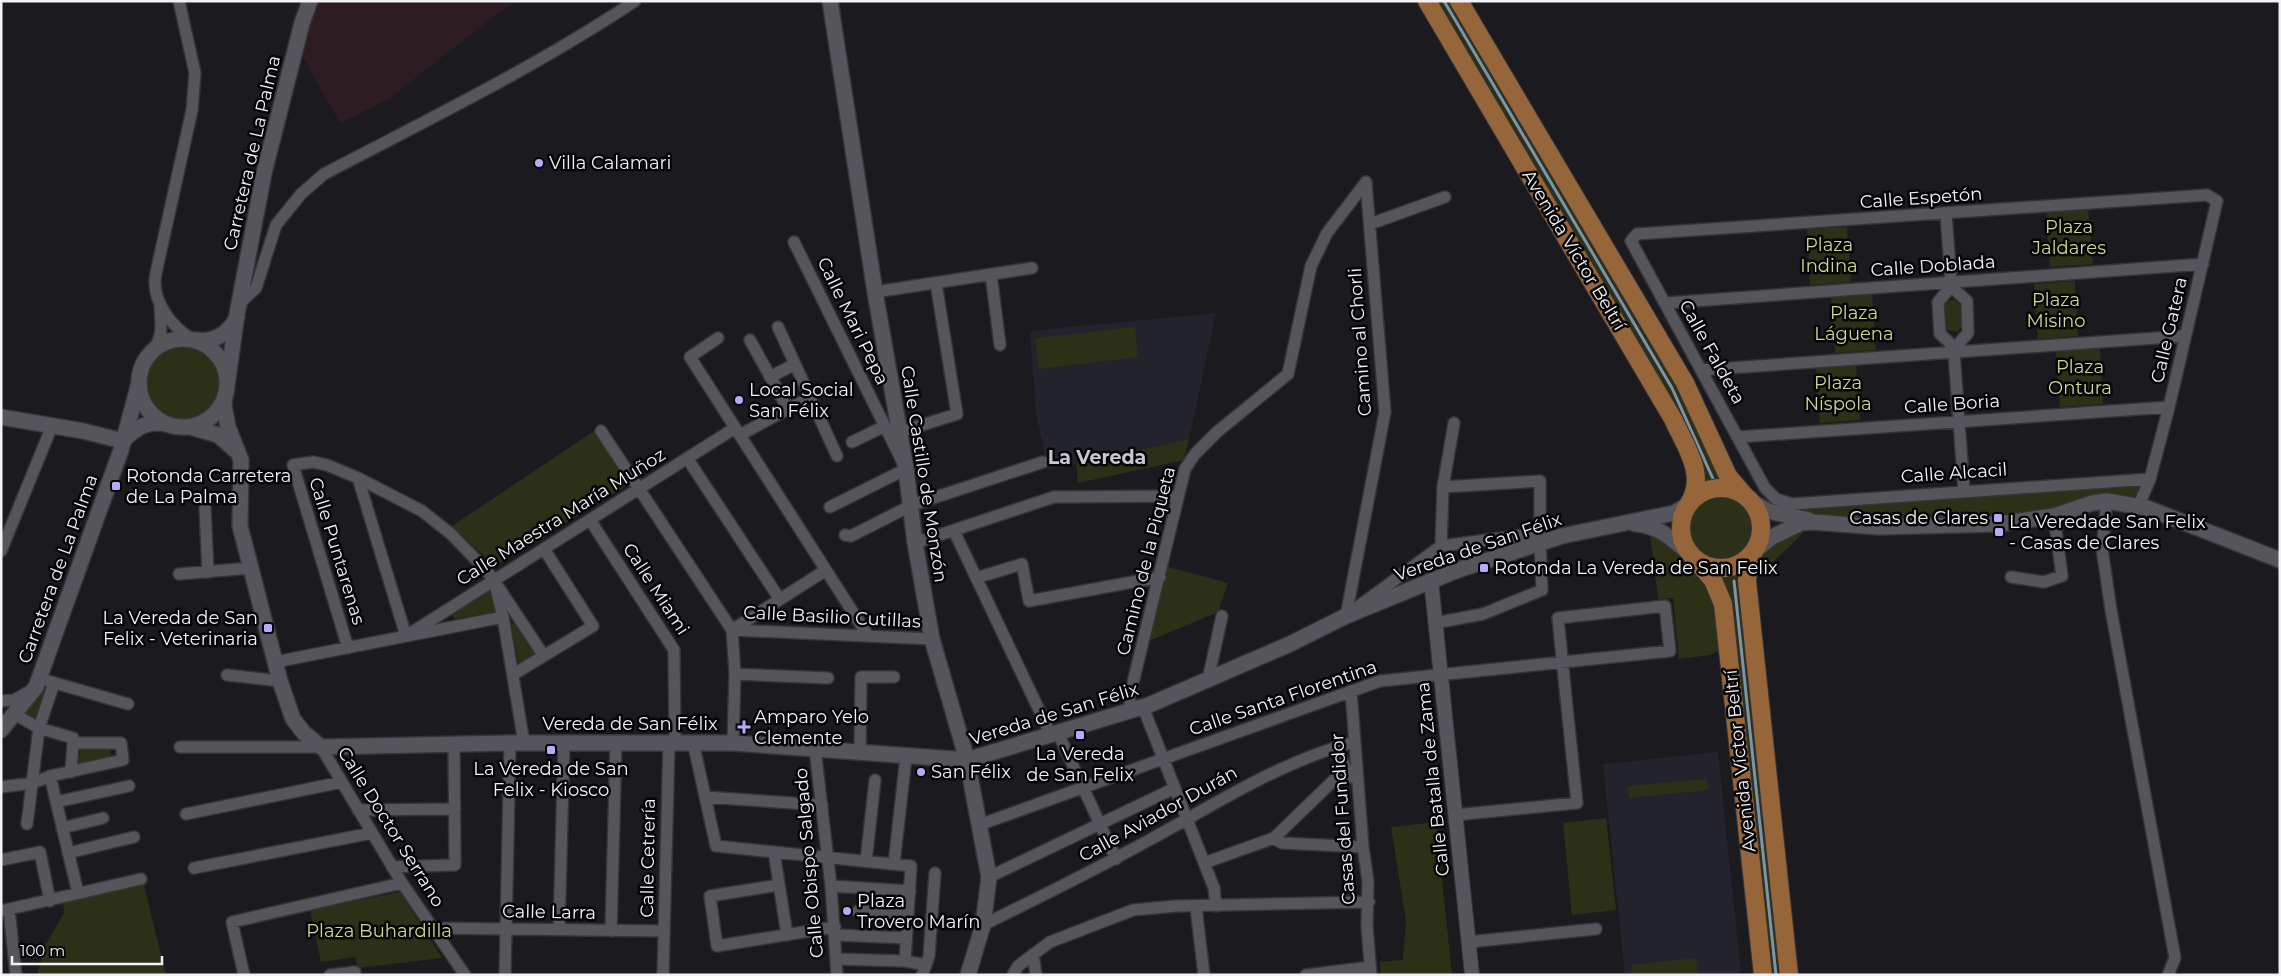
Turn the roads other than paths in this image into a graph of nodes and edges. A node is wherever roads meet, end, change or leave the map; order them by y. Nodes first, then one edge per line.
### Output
1 (179, 1) edge
2 (310, 1) edge
3 (635, 1) edge
4 (830, 1) edge
5 (1427, 1) edge
6 (1459, 1) edge
7 (1366, 182) joint
8 (2207, 195) joint
9 (1445, 197) dead end
10 (1946, 214) junction
11 (1370, 224) junction
12 (1637, 234) joint
13 (794, 242) dead end
14 (2203, 264) junction
15 (1032, 268) dead end
16 (991, 274) junction
17 (936, 283) junction
18 (1951, 285) junction
19 (875, 292) junction
20 (159, 300) junction
21 (1665, 303) junction
22 (238, 309) junction
23 (778, 327) dead end
24 (2185, 336) junction
25 (718, 338) dead end
26 (194, 340) junction
27 (750, 340) dead end
28 (1000, 345) dead end
29 (1955, 348) junction
30 (152, 352) junction
31 (795, 364) junction
32 (1701, 370) junction
33 (770, 378) junction
34 (139, 383) junction
35 (226, 390) junction
36 (810, 397) junction
37 (2169, 406) junction
38 (788, 409) junction
39 (1, 417) edge
40 (1959, 421) junction
41 (1454, 423) dead end
42 (166, 424) junction
43 (52, 426) junction
44 (885, 426) junction
45 (185, 427) junction
46 (601, 431) dead end
47 (737, 431) junction
48 (900, 432) junction
49 (1738, 436) junction
50 (124, 440) junction
51 (852, 442) dead end
52 (238, 452) junction
53 (837, 456) dead end
54 (687, 458) junction
55 (1044, 462) dead end
56 (906, 469) junction
57 (358, 478) junction
58 (2150, 479) junction
59 (1443, 487) junction
60 (1765, 488) joint
61 (638, 489) junction
62 (1964, 491) junction
63 (1177, 496) junction
64 (1747, 498) junction
65 (2107, 501) junction
66 (912, 505) junction
67 (1688, 505) junction
68 (2139, 506) junction
69 (830, 507) dead end
70 (205, 508) dead end
71 (2054, 516) junction
72 (590, 520) junction
73 (1828, 522) junction
74 (1626, 523) junction
75 (954, 531) junction
76 (845, 535) dead end
77 (1540, 538) junction
78 (915, 543) junction
79 (1441, 546) junction
80 (544, 549) junction
81 (1, 551) edge
82 (1754, 551) junction
83 (1693, 557) junction
84 (2280, 560) edge
85 (251, 568) junction
86 (826, 570) junction
87 (208, 572) junction
88 (179, 574) dead end
89 (1160, 577) junction
90 (2011, 577) dead end
91 (976, 578) junction
92 (494, 580) junction
93 (1431, 580) junction
94 (780, 598) junction
95 (1222, 616) dead end
96 (1346, 616) junction
97 (504, 617) junction
98 (1435, 623) junction
99 (732, 630) junction
100 (406, 636) junction
101 (868, 636) junction
102 (932, 639) junction
103 (348, 648) junction
104 (544, 656) junction
105 (275, 662) junction
106 (1562, 662) junction
107 (227, 674) dead end
108 (514, 674) junction
109 (735, 674) junction
110 (1441, 675) junction
111 (894, 677) dead end
112 (828, 678) dead end
113 (1208, 680) junction
114 (280, 681) junction
115 (37, 683) junction
116 (54, 683) junction
117 (1351, 691) junction
118 (1, 702) edge
119 (128, 704) dead end
120 (1138, 709) junction
121 (5, 722) edge
122 (39, 728) junction
123 (1055, 734) junction
124 (692, 742) junction
125 (1354, 742) junction
126 (73, 743) junction
127 (517, 743) junction
128 (564, 743) junction
129 (616, 743) junction
130 (672, 743) junction
131 (733, 743) junction
132 (454, 744) junction
133 (180, 747) dead end
134 (321, 747) junction
135 (1336, 747) junction
136 (816, 749) junction
137 (860, 752) junction
138 (906, 757) junction
139 (1163, 759) junction
140 (967, 760) junction
141 (1352, 770) junction
142 (71, 772) junction
143 (50, 776) junction
144 (876, 780) dead end
145 (342, 782) junction
146 (33, 783) junction
147 (129, 786) dead end
148 (1, 787) edge
149 (1083, 788) junction
150 (1175, 788) junction
151 (705, 797) junction
152 (56, 802) junction
153 (822, 805) junction
154 (455, 809) junction
155 (358, 810) junction
156 (186, 814) dead end
157 (1455, 815) junction
158 (103, 818) dead end
159 (1187, 820) junction
160 (27, 824) dead end
161 (1101, 824) junction
162 (979, 825) junction
163 (62, 828) junction
164 (372, 833) junction
165 (134, 837) dead end
166 (1274, 838) junction
167 (1363, 847) junction
168 (774, 852) junction
169 (68, 853) junction
170 (828, 858) junction
171 (1116, 858) junction
172 (1, 860) edge
173 (866, 861) junction
174 (1204, 863) junction
175 (894, 864) junction
176 (392, 867) junction
177 (194, 868) dead end
178 (935, 873) dead end
179 (989, 877) junction
180 (141, 879) dead end
181 (402, 883) junction
182 (779, 885) junction
183 (831, 886) junction
184 (910, 891) junction
185 (78, 894) junction
186 (50, 901) junction
187 (1369, 902) junction
188 (1216, 906) junction
189 (1196, 907) junction
190 (5, 910) edge
191 (858, 911) dead end
192 (908, 914) junction
193 (984, 926) junction
194 (433, 928) junction
195 (507, 929) junction
196 (560, 930) junction
197 (1596, 930) dead end
198 (611, 931) junction
199 (835, 931) junction
200 (664, 932) junction
201 (787, 935) junction
202 (906, 938) junction
203 (1468, 942) junction
204 (1033, 954) junction
205 (836, 959) junction
206 (905, 961) junction
207 (924, 970) edge
208 (1371, 971) edge
209 (354, 972) dead end
210 (16, 975) edge
211 (244, 975) edge
212 (330, 975) edge
213 (465, 975) edge
214 (505, 975) edge
215 (663, 975) edge
216 (837, 975) edge
217 (968, 975) edge
218 (1013, 975) edge
219 (1036, 975) edge
220 (1204, 975) edge
221 (1306, 975) edge
222 (1472, 975) edge
223 (1762, 975) edge
224 (1789, 975) edge
225 (2168, 975) edge

1 - 20 street
2 - 22 main road, Carretera de La Palma
3 - 22 street
4 - 19 main road, Calle Castillo de Monzón
5 - 67 main road, Avenida Víctor Beltrí
6 - 64 main road, Avenida Víctor Beltrí
7 - 11 street, Camino al Chorli
7 - 63 street, Camino de la Piqueta
8 - 10 street, Calle Espetón
8 - 14 street, Calle Gatera
9 - 11 street
10 - 12 street, Calle Espetón
10 - 18 street
11 - 96 street, Camino al Chorli
12 - 21 street, Calle Faldeta
13 - 44 street, Calle Mari Pepa
14 - 18 street, Calle Doblada
14 - 24 street, Calle Gatera
15 - 16 street
16 - 17 street
16 - 28 street
17 - 19 street
17 - 48 street
18 - 21 street, Calle Doblada
18 - 29 street
18 - 29 street
19 - 48 main road, Calle Castillo de Monzón
20 - 26 street
20 - 30 street
21 - 32 street, Calle Faldeta
22 - 26 main road, Carretera de La Palma
22 - 35 main road, Carretera de La Palma
23 - 31 street
24 - 29 street
24 - 37 street, Calle Gatera
25 - 47 street
26 - 30 main road
26 - 35 main road
27 - 33 street
29 - 32 street
29 - 40 street
30 - 34 main road
31 - 33 street
31 - 36 street
32 - 49 street, Calle Faldeta
33 - 38 street
34 - 42 main road
34 - 50 main road, Carretera de La Palma
35 - 45 main road
35 - 52 main road
36 - 38 street, Calle Maestra María Muñoz
36 - 53 street
37 - 40 street, Calle Boria
37 - 58 street, Calle Gatera
38 - 47 street, Calle Maestra María Muñoz
39 - 43 main road
40 - 49 street, Calle Boria
40 - 62 street
41 - 59 street
42 - 45 main road
42 - 50 main road
43 - 50 main road
43 - 81 street
44 - 51 street
44 - 56 street, Calle Mari Pepa
45 - 52 main road
46 - 61 street
47 - 54 street, Calle Maestra María Muñoz
47 - 86 street
48 - 56 main road, Calle Castillo de Monzón
49 - 60 street, Calle Faldeta
50 - 115 main road, Carretera de La Palma
52 - 85 main road
54 - 61 street, Calle Maestra María Muñoz
54 - 94 street
55 - 66 street
56 - 66 main road, Calle Castillo de Monzón
56 - 69 street
57 - 92 street
57 - 100 street
57 - 103 street, Calle Puntarenas
58 - 62 street, Calle Alcacil
58 - 68 street, Calle Gatera
59 - 77 street
59 - 79 street
60 - 62 street, Calle Alcacil
61 - 72 street, Calle Maestra María Muñoz
61 - 99 street
63 - 75 street
63 - 89 street, Camino de la Piqueta
64 - 67 main road
64 - 73 main road
64 - 82 main road
65 - 68 main road
65 - 71 main road
65 - 225 street
66 - 76 street
66 - 78 main road, Calle Castillo de Monzón
67 - 74 main road, Vereda de San Félix
67 - 83 main road
68 - 84 main road
70 - 87 street
71 - 73 main road
71 - 90 street
72 - 80 street, Calle Maestra María Muñoz
72 - 130 street, Calle Miami
73 - 82 main road
74 - 77 main road, Vereda de San Félix
74 - 83 main road
75 - 78 street
75 - 91 street
77 - 79 street
77 - 93 main road, Vereda de San Félix
77 - 98 street
78 - 102 main road, Calle Castillo de Monzón
79 - 96 street, Vereda de San Félix
80 - 92 street, Calle Maestra María Muñoz
80 - 104 street
82 - 83 main road
82 - 224 main road, Avenida Víctor Beltrí
83 - 223 main road, Avenida Víctor Beltrí
85 - 87 street
85 - 105 main road
86 - 94 street
86 - 101 street
87 - 88 street
89 - 91 street
89 - 120 street, Camino de la Piqueta
91 - 123 street
92 - 97 street
92 - 100 street, Calle Maestra María Muñoz
92 - 104 street
93 - 96 main road, Vereda de San Félix
93 - 98 street, Calle Batalla de Zama
94 - 99 street
95 - 113 street
96 - 113 main road, Vereda de San Félix
97 - 100 street, Calle Maestra María Muñoz
97 - 108 street
98 - 110 street, Calle Batalla de Zama
99 - 101 street, Calle Basilio Cutillas
99 - 109 street
100 - 103 street, Calle Maestra María Muñoz
101 - 102 street, Calle Basilio Cutillas
102 - 140 main road, Calle Castillo de Monzón
103 - 105 street, Calle Maestra María Muñoz
104 - 108 street
105 - 114 main road
106 - 106 street, Calle Santa Florentina
106 - 110 street, Calle Santa Florentina
106 - 157 street
107 - 114 street
108 - 127 street
109 - 112 street
109 - 131 street
110 - 117 street, Calle Santa Florentina
110 - 157 street, Calle Batalla de Zama
111 - 137 street
113 - 120 main road, Vereda de San Félix
114 - 134 main road
115 - 116 street
115 - 118 street
115 - 121 main road, Carretera de La Palma
116 - 119 street
116 - 122 street
117 - 125 street, Casas del Fundidor
117 - 139 street, Calle Santa Florentina
120 - 123 main road, Vereda de San Félix
120 - 139 street
121 - 122 street
122 - 126 street
122 - 146 street
123 - 140 main road, Vereda de San Félix
123 - 149 street
124 - 130 main road, Vereda de San Félix
124 - 131 main road, Vereda de San Félix
124 - 151 street
125 - 135 street, Calle Aviador Durán
125 - 141 street, Casas del Fundidor
126 - 142 street
126 - 142 street
127 - 128 main road, Vereda de San Félix
127 - 132 main road, Vereda de San Félix
127 - 195 street
128 - 129 main road, Vereda de San Félix
128 - 196 street
129 - 130 main road, Vereda de San Félix
129 - 198 street
130 - 200 street, Calle Cetrería
131 - 136 main road, Vereda de San Félix
132 - 134 main road, Vereda de San Félix
132 - 154 street
133 - 134 street
134 - 145 street, Calle Doctor Serrano
135 - 141 street
135 - 159 street, Calle Aviador Durán
136 - 137 main road, Vereda de San Félix
136 - 153 street, Calle Obispo Salgado
137 - 138 main road, Vereda de San Félix
138 - 140 main road, Vereda de San Félix
138 - 175 street
139 - 149 street, Calle Santa Florentina
139 - 150 street
140 - 162 main road, Calle Castillo de Monzón
141 - 166 street
141 - 167 street, Casas del Fundidor
142 - 143 street
143 - 146 street
143 - 152 street
144 - 173 street
145 - 155 street, Calle Doctor Serrano
145 - 156 street
146 - 148 street
146 - 160 street
147 - 152 street
149 - 161 street
149 - 162 street, Calle Santa Florentina
150 - 159 street
150 - 161 street
151 - 153 street
151 - 168 street
152 - 163 street
153 - 170 street, Calle Obispo Salgado
154 - 155 street
154 - 176 street
155 - 164 street, Calle Doctor Serrano
157 - 203 street, Calle Batalla de Zama
158 - 163 street
159 - 171 street, Calle Aviador Durán
159 - 174 street
161 - 171 street
161 - 179 street
162 - 179 main road, Calle Castillo de Monzón
163 - 169 street
164 - 176 street, Calle Doctor Serrano
164 - 177 street
165 - 169 street
166 - 167 street
166 - 174 street
167 - 187 street, Casas del Fundidor
168 - 170 street
168 - 182 street
169 - 185 street
170 - 173 street
170 - 183 street, Calle Obispo Salgado
171 - 193 street, Calle Aviador Durán
172 - 186 street
173 - 175 street
174 - 188 street
175 - 184 street
176 - 181 street, Calle Doctor Serrano
178 - 207 street
179 - 193 main road, Calle Castillo de Monzón
180 - 185 street
181 - 194 street, Calle Doctor Serrano
181 - 211 street
182 - 201 street
182 - 201 street
183 - 184 street
183 - 199 street, Calle Obispo Salgado
184 - 192 street
185 - 186 street
186 - 190 street
187 - 188 street
187 - 208 street, Casas del Fundidor
188 - 189 street
189 - 204 street
189 - 220 street
190 - 210 street
191 - 192 street
192 - 202 street
193 - 217 main road, Calle Castillo de Monzón
194 - 195 street, Calle Larra
194 - 213 street, Calle Doctor Serrano
195 - 196 street, Calle Larra
195 - 214 street
196 - 198 street, Calle Larra
197 - 203 street
198 - 200 street, Calle Larra
199 - 201 street
199 - 202 street
199 - 205 street, Calle Obispo Salgado
200 - 215 street, Calle Cetrería
202 - 206 street
203 - 222 street, Calle Batalla de Zama
204 - 218 street
204 - 219 street
205 - 206 street
205 - 216 street, Calle Obispo Salgado
206 - 207 street
208 - 221 street
209 - 212 street

